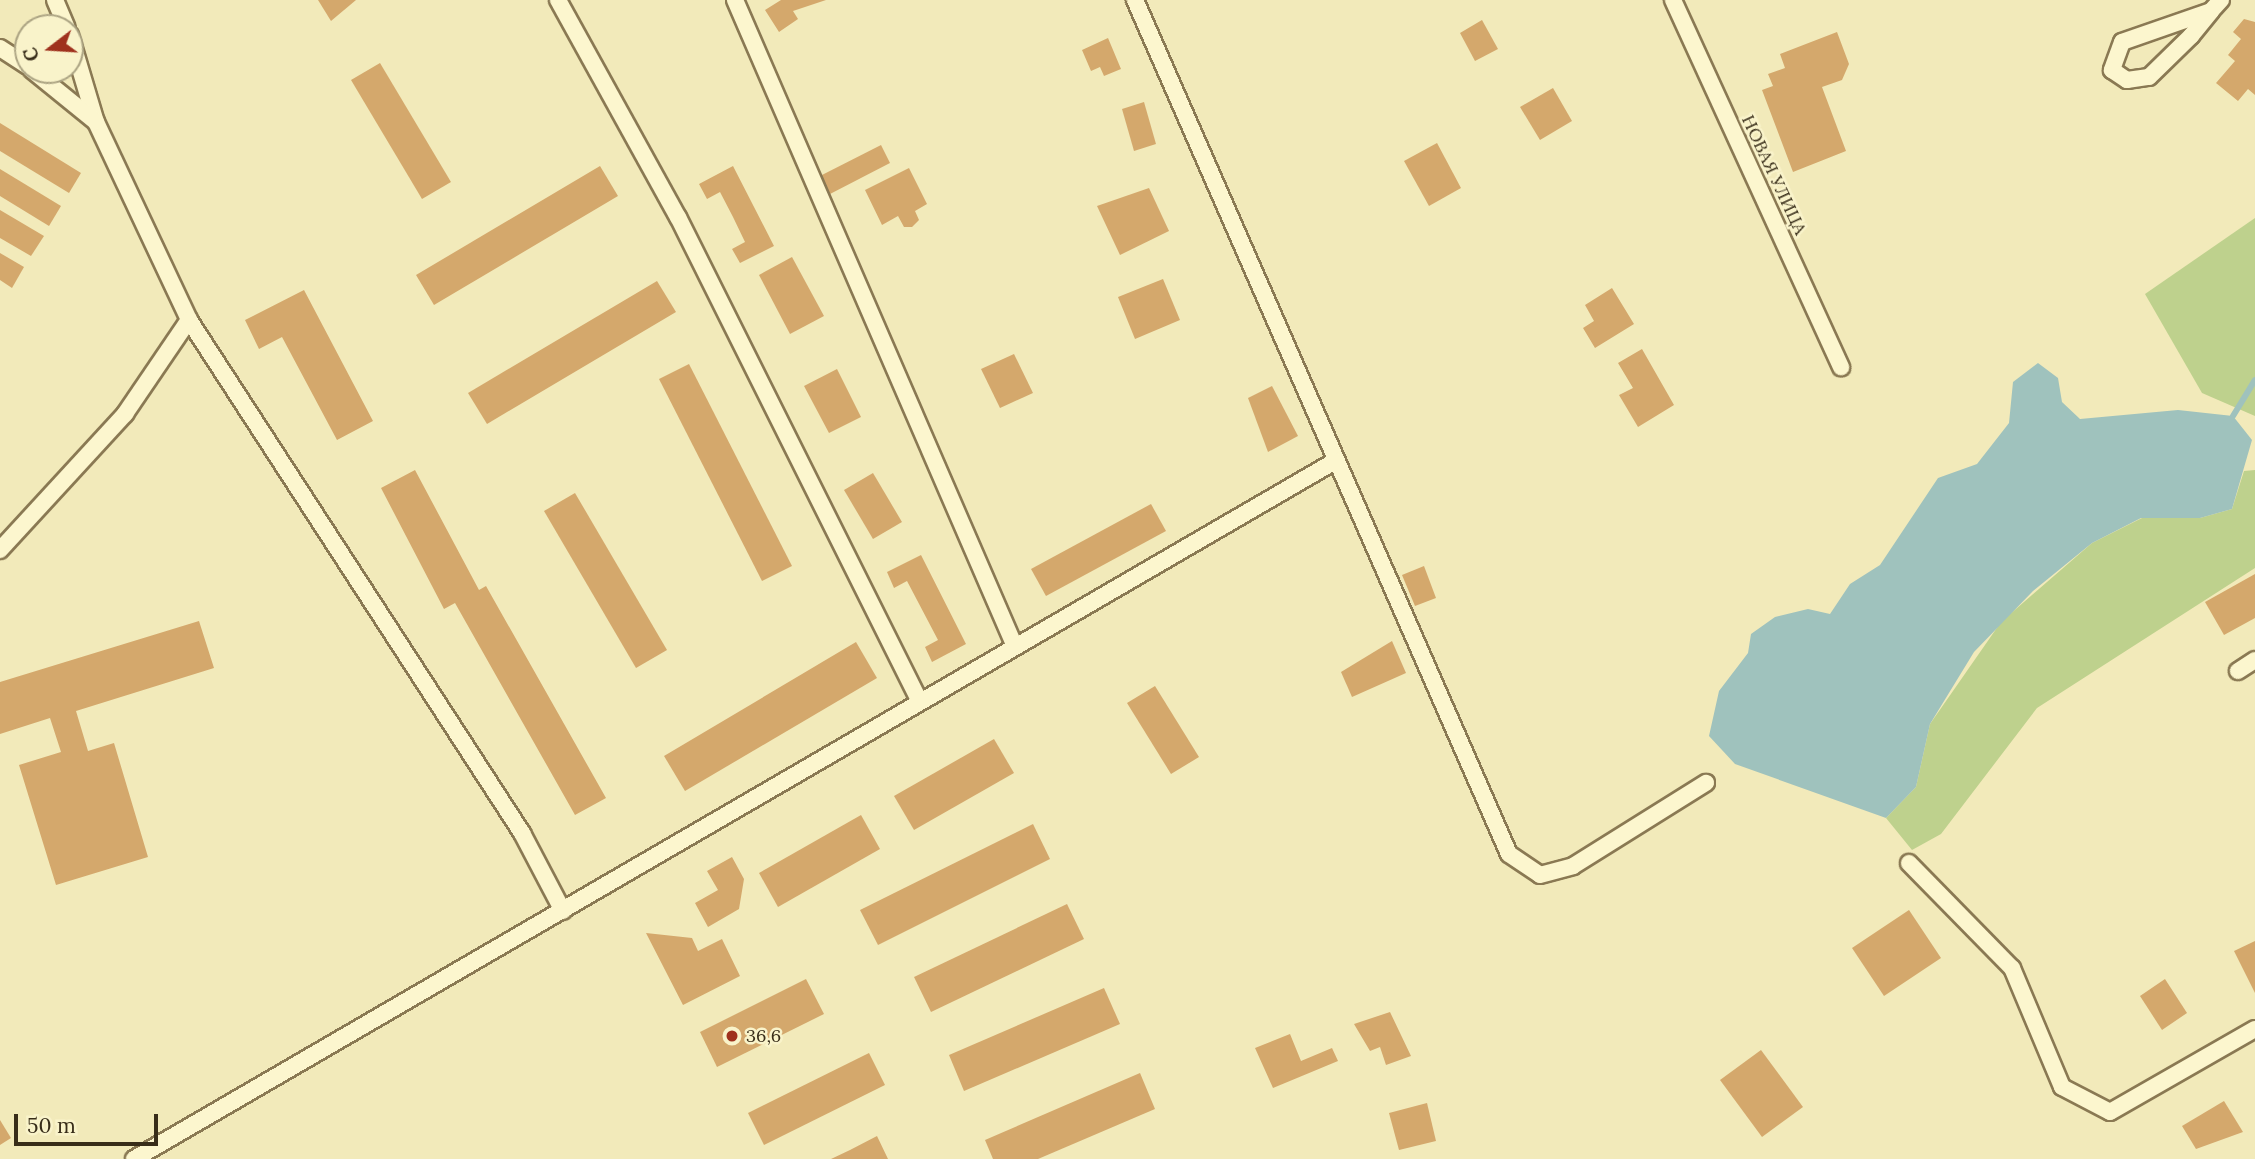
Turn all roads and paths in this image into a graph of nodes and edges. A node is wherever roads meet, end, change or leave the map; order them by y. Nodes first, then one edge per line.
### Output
1 (558, 0) edge
2 (735, 0) edge
3 (1135, 0) edge
4 (1673, 0) edge
5 (2216, 6) edge
6 (84, 82) edge
7 (49, 84) edge
8 (96, 122) junction
9 (189, 320) junction
10 (1840, 367) dead end
11 (1335, 461) junction
12 (0, 550) edge
13 (1013, 642) junction
14 (2255, 660) edge
15 (2238, 671) dead end
16 (918, 698) junction
17 (1706, 783) dead end
18 (1909, 863) dead end
19 (563, 911) junction
20 (2255, 1029) edge
21 (134, 1159) edge

1 - 16 street
2 - 13 street
3 - 11 street
4 - 10 street, НОВАЯ УЛИЦА
5 - 5 street
6 - 8 street
7 - 8 street
8 - 9 street
9 - 12 street
9 - 19 street
11 - 13 street
11 - 17 street
13 - 16 street
14 - 15 street
16 - 19 street
18 - 20 street
19 - 21 street

